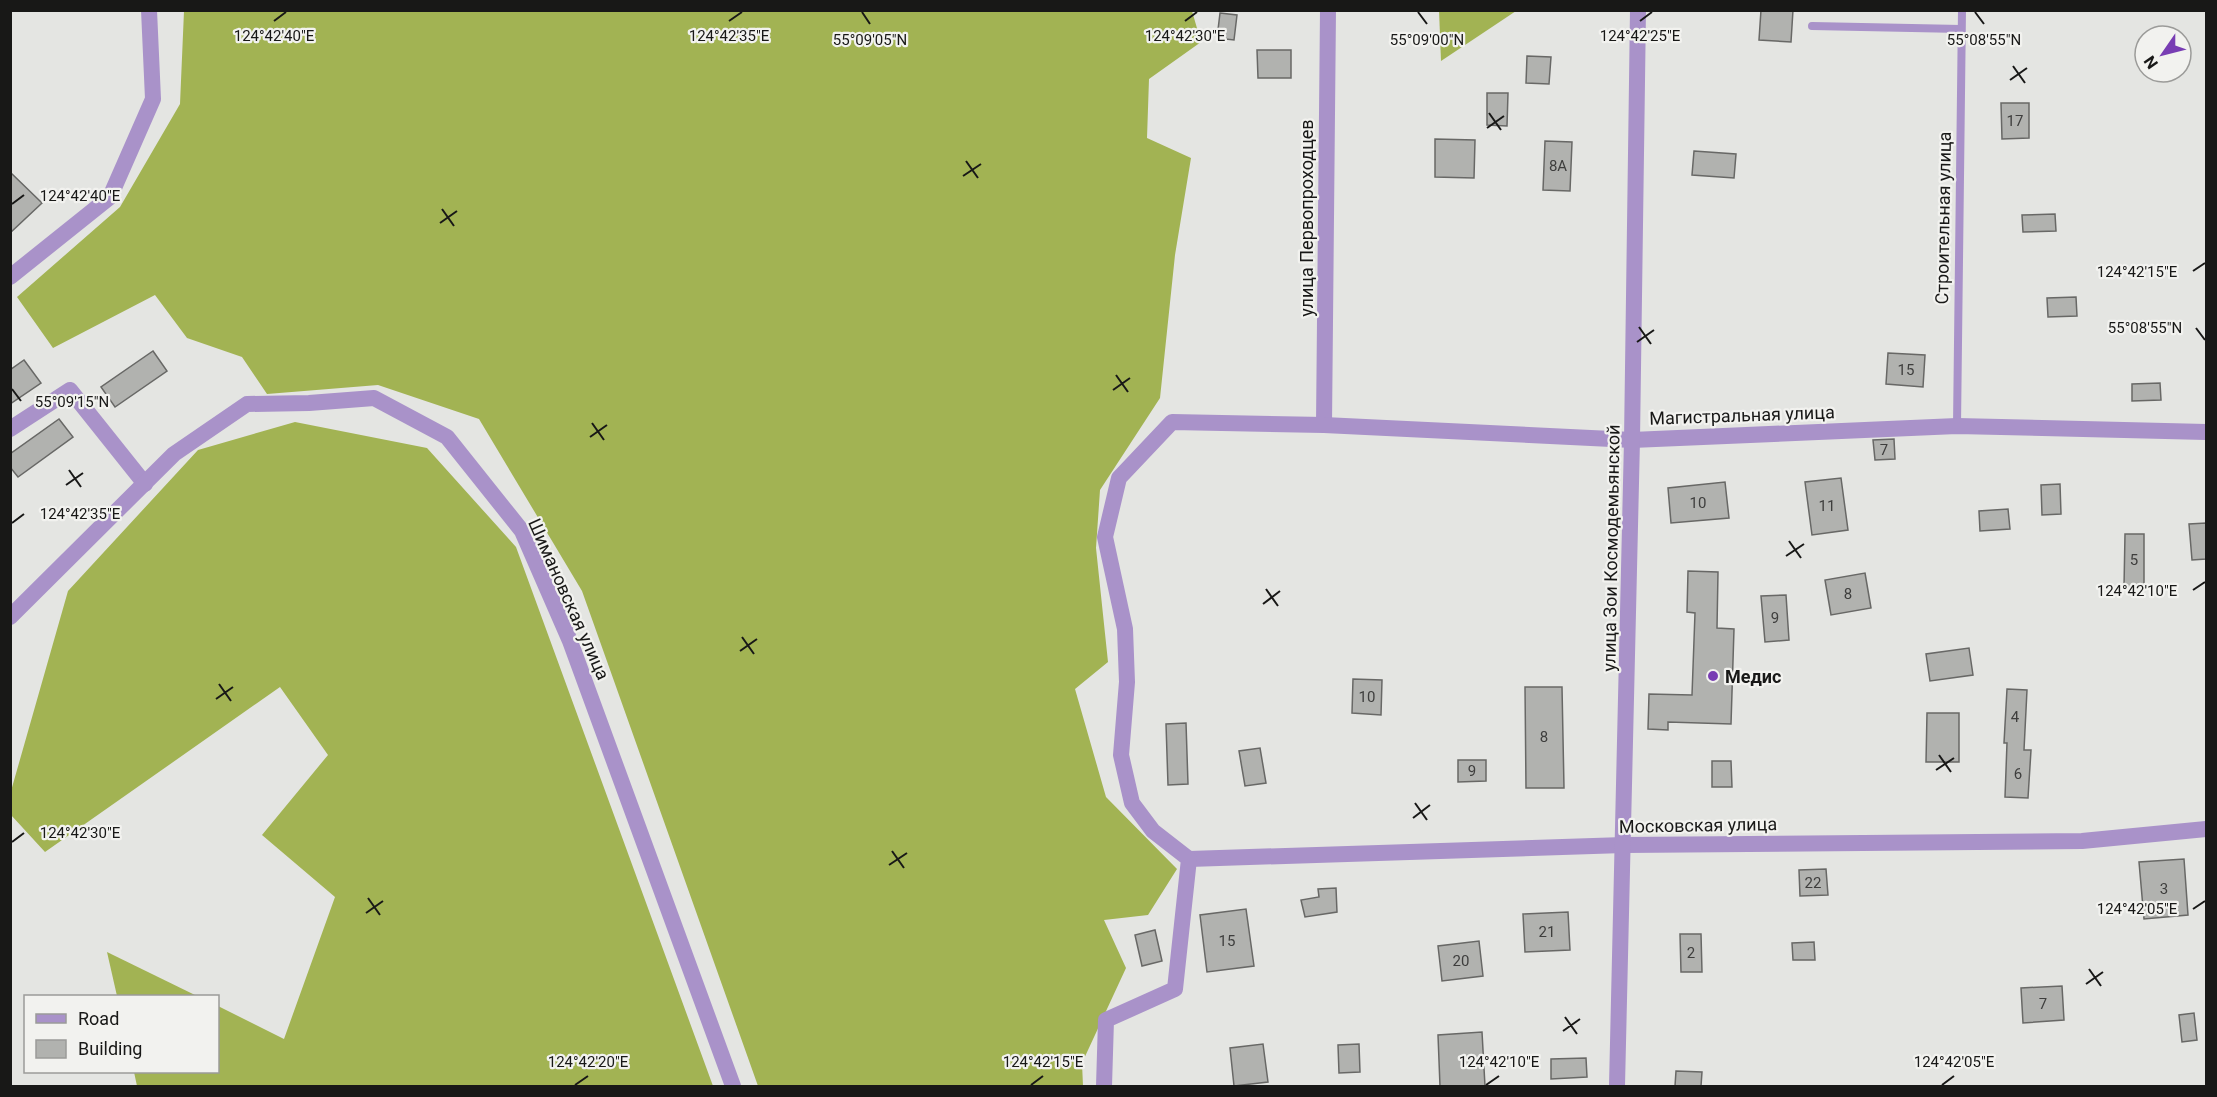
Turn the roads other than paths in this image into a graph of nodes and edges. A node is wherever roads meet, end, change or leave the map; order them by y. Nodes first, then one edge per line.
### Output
1 (149, 10) edge
2 (1328, 10) edge
3 (1638, 10) edge
4 (1962, 10) edge
5 (1812, 26) dead end
6 (1961, 29) junction
7 (10, 277) edge
8 (1324, 425) junction
9 (1957, 426) junction
10 (10, 429) edge
11 (2206, 432) edge
12 (1632, 440) junction
13 (145, 484) junction
14 (10, 617) edge
15 (2206, 829) edge
16 (1624, 844) junction
17 (1189, 859) junction
18 (733, 1086) edge
19 (1104, 1086) edge
20 (1617, 1086) edge

1 - 7 street
2 - 8 street, улица Первопроходцев
3 - 12 street, улица Зои Космодемьянской
4 - 6 lane, Строительная улица
5 - 6 lane
6 - 9 lane, Строительная улица
8 - 12 street, Магистральная улица
8 - 17 street, Магистральная улица
9 - 11 street, Магистральная улица
9 - 12 street, Магистральная улица
10 - 13 street
12 - 16 street, улица Зои Космодемьянской
13 - 14 street, Шимановская улица
13 - 18 street, Шимановская улица
15 - 16 street, Московская улица
16 - 17 street, Московская улица
16 - 20 street, улица Зои Космодемьянской
17 - 19 street

